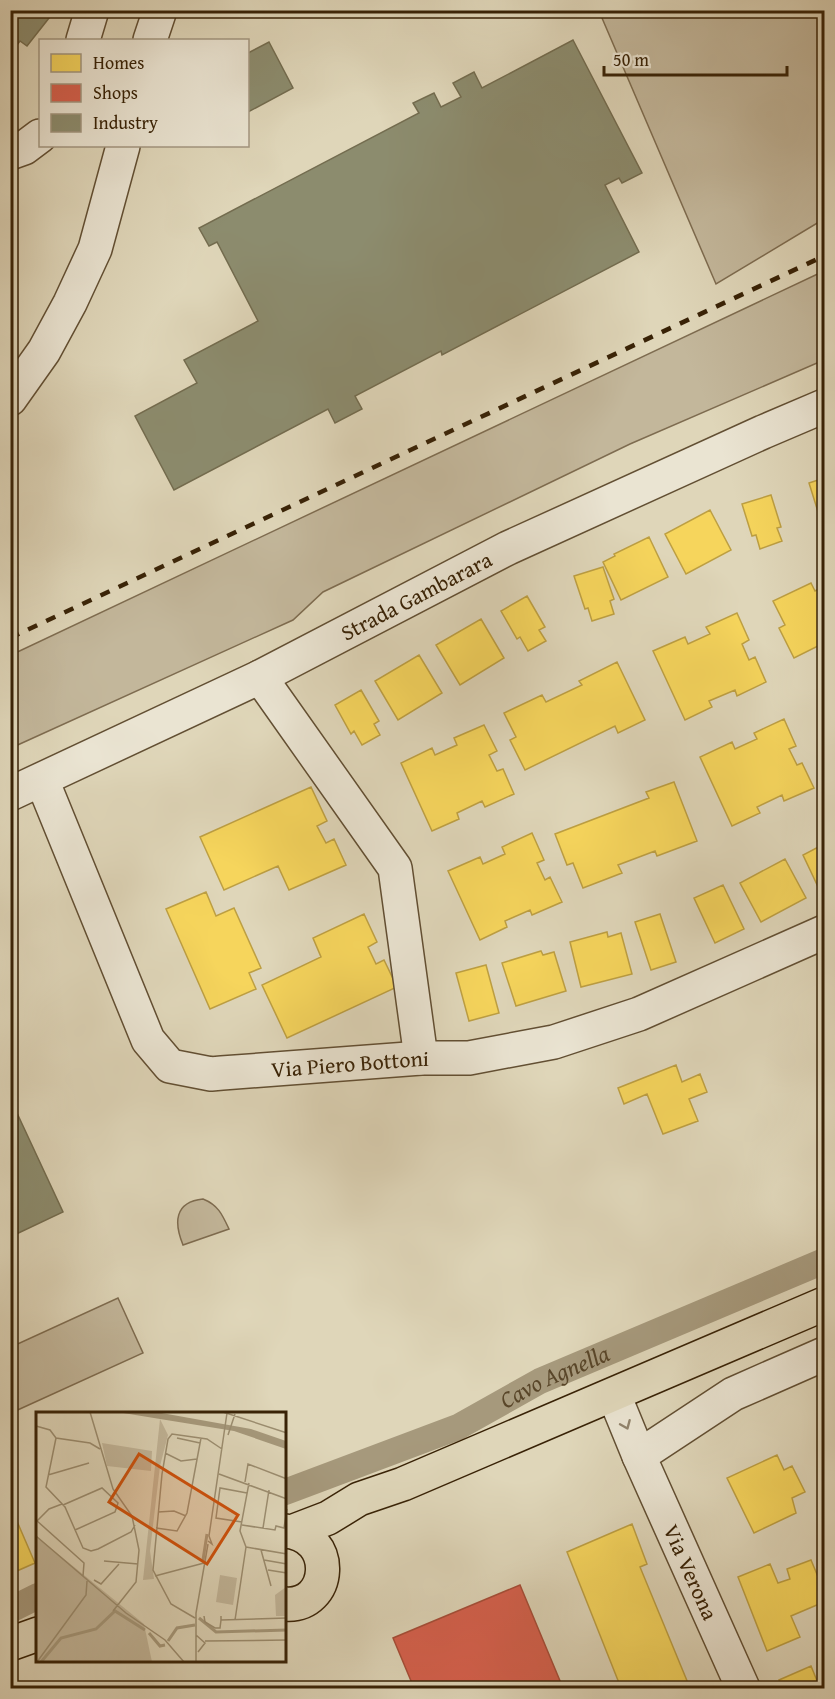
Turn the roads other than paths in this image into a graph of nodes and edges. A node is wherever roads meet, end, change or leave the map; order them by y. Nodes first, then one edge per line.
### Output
1 (92, 10) edge
2 (160, 10) edge
3 (83, 39) edge
4 (150, 39) edge
5 (39, 137) edge
6 (123, 147) edge
7 (10, 153) edge
8 (10, 399) edge
9 (825, 406) edge
10 (260, 677) junction
11 (42, 780) junction
12 (10, 794) edge
13 (825, 932) edge
14 (422, 1058) junction
15 (825, 1304) edge
16 (825, 1354) edge
17 (614, 1395) junction
18 (639, 1456) junction
19 (403, 1484) junction
20 (289, 1531) edge
21 (324, 1569) junction
22 (286, 1604) edge
23 (36, 1635) edge
24 (10, 1644) edge
25 (743, 1689) edge

1 - 3 street
2 - 4 street
5 - 7 street
6 - 8 street
9 - 10 street, Strada Gambarara
10 - 11 street, Strada Gambarara
10 - 14 street
11 - 12 street, Strada Gambarara
11 - 14 street, Via Piero Bottoni
13 - 14 street, Via Piero Bottoni
15 - 17 main road
16 - 18 street
17 -> 18 street, Via Verona
17 - 19 main road
18 - 25 street, Via Verona
19 - 20 main road
19 - 21 main road
20 - 21 main road
21 - 22 main road
23 - 24 main road

